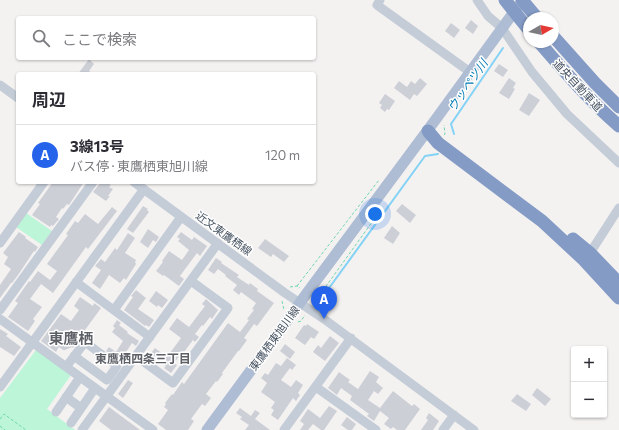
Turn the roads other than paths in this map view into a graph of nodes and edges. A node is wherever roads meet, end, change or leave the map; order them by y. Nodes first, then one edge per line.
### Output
1 (380, 0) edge
2 (476, 0) edge
3 (505, 0) edge
4 (522, 0) edge
5 (532, 12) edge
6 (523, 22) edge
7 (502, 28) junction
8 (559, 41) edge
9 (559, 42) edge
10 (544, 48) edge
11 (470, 72) junction
12 (0, 85) edge
13 (16, 97) edge
14 (619, 99) edge
15 (619, 107) edge
16 (619, 126) edge
17 (428, 131) junction
18 (619, 163) edge
19 (43, 184) edge
20 (92, 184) edge
21 (136, 184) edge
22 (144, 190) junction
23 (619, 208) edge
24 (181, 217) junction
25 (218, 243) junction
26 (0, 244) edge
27 (590, 253) junction
28 (191, 281) junction
29 (76, 282) junction
30 (617, 291) edge
31 (300, 303) junction
32 (0, 310) edge
33 (114, 310) junction
34 (0, 319) edge
35 (150, 337) junction
36 (350, 338) junction
37 (32, 342) junction
38 (74, 356) junction
39 (136, 356) junction
40 (66, 367) junction
41 (114, 371) junction
42 (122, 376) junction
43 (80, 377) junction
44 (0, 386) edge
45 (316, 387) junction
46 (95, 388) junction
47 (107, 396) junction
48 (66, 397) junction
49 (79, 411) junction
50 (56, 412) dead end
51 (454, 415) junction
52 (89, 422) junction
53 (71, 423) dead end
54 (82, 430) edge
55 (153, 430) edge
56 (207, 430) edge
57 (284, 430) edge
58 (376, 430) edge
59 (443, 430) edge
60 (474, 430) edge

1 - 11 street
2 - 7 street
3 - 6 highway
4 - 5 highway
4 - 7 main road, 東鷹栖東旭川線
7 - 11 main road, 東鷹栖東旭川線
7 - 18 street
8 - 14 highway
9 - 15 highway, 道央自動車道
10 - 16 highway, 道央自動車道
11 - 17 main road, 東鷹栖東旭川線
12 - 13 street
17 - 27 highway
17 - 30 highway
17 - 31 main road, 東鷹栖東旭川線
19 - 26 street
20 - 32 street
21 - 22 street, 近文東鷹栖線
22 - 24 street, 近文東鷹栖線
22 - 29 street
23 - 27 street
24 - 25 street, 近文東鷹栖線
24 - 33 street
25 - 28 street
25 - 31 street, 近文東鷹栖線
27 - 30 highway
28 - 35 street
28 - 39 street
29 - 33 street
29 - 37 street
31 - 36 street, 近文東鷹栖線
31 - 56 main road, 東鷹栖東旭川線
33 - 35 street
34 - 37 street
35 - 39 street
36 - 45 street
36 - 51 street, 近文東鷹栖線
37 - 40 street
37 - 44 street
38 - 40 street
38 - 41 street
38 - 41 street
39 - 42 street
40 - 43 street
41 - 42 street
42 - 47 street
43 - 46 street
43 - 48 street
45 - 57 street
45 - 58 street
46 - 47 street
46 - 49 street
47 - 52 street
47 - 55 street
48 - 49 street
48 - 50 street
49 - 52 street
49 - 53 street
51 - 59 street
51 - 60 street, 近文東鷹栖線
52 - 54 street

